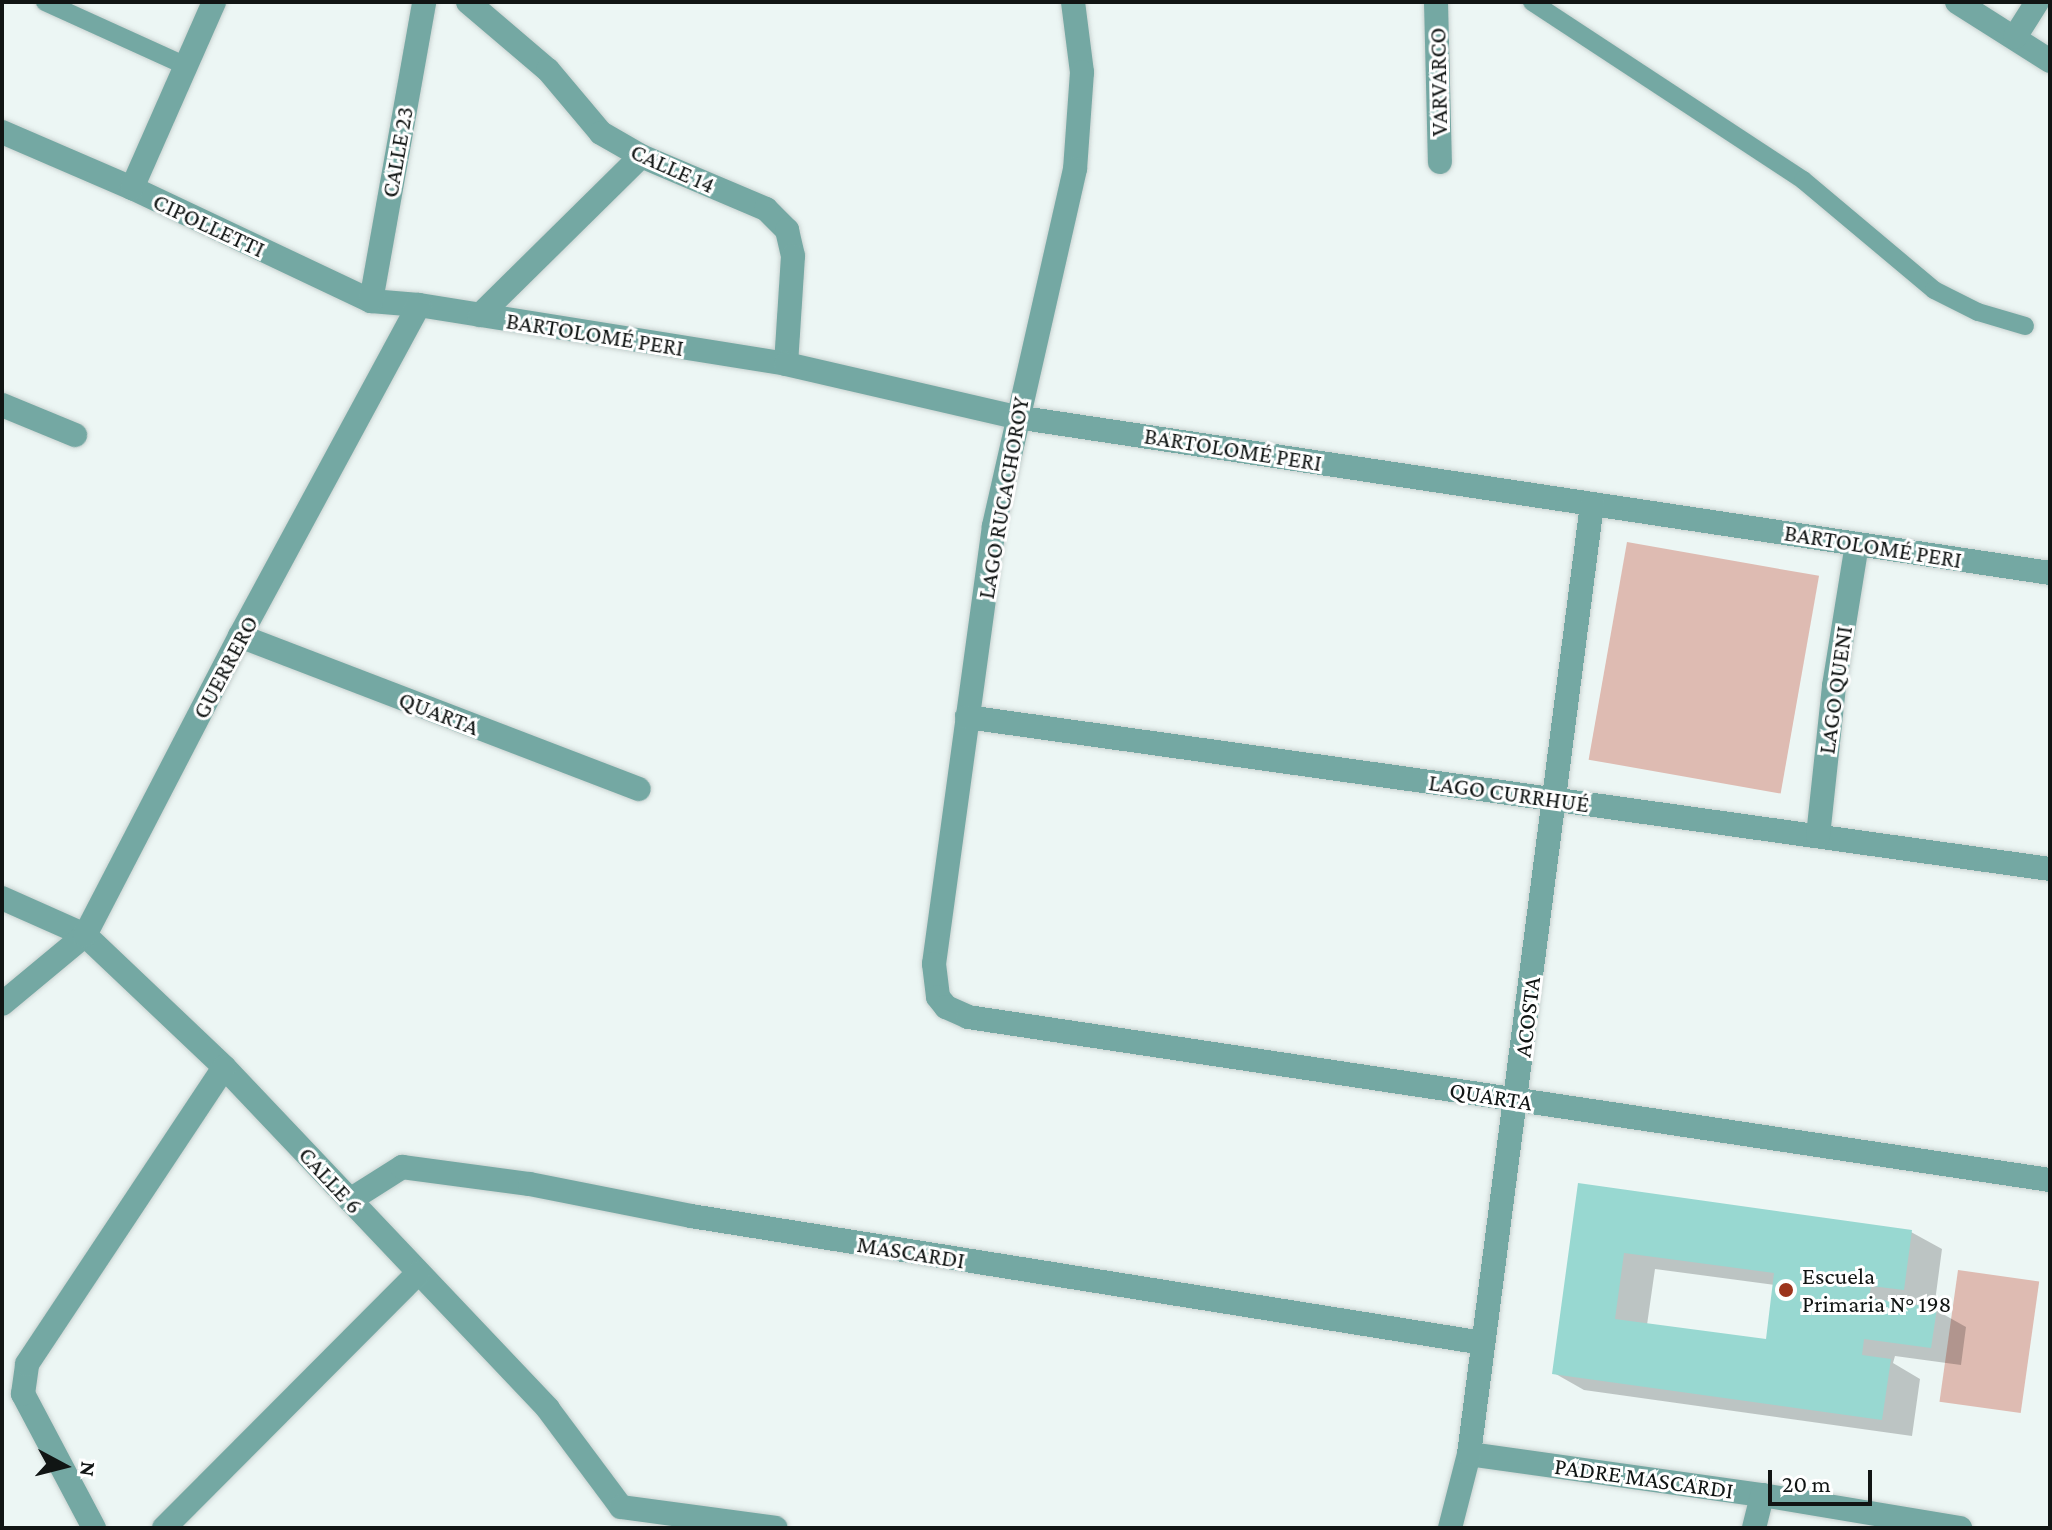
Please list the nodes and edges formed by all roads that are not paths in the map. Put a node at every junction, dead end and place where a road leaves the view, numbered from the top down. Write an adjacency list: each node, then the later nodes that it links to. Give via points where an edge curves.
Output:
1 (45, 2): 12 (lane)
2 (214, 2): 12 (street)
3 (424, 2): 17 (street, CALLE 23)
4 (468, 2): 14 (street, CALLE 14, via 548,70 601,133)
5 (1073, 2): 23 (street, LAGO RUCACHOROY, via 1082,72 1075,169)
6 (1436, 2): 15 (street, VARVARCO)
7 (1532, 2): 20 (lane, via 1803,180 1934,290 1978,312)
8 (1957, 2): 10 (street)
9 (2037, 2): 10 (street)
10 (2015, 37): 11 (street)
11 (2050, 61)
12 (186, 66): 16 (street)
13 (2, 132): 16 (street, CIPOLLETTI)
14 (641, 156): 19 (street); 21 (street, CALLE 14, via 766,209 787,230 793,256)
15 (1440, 162)
16 (132, 188): 17 (street, CIPOLLETTI)
17 (371, 301): 18 (street, CIPOLLETTI)
18 (419, 305): 19 (street, BARTOLOMÉ PERI); 28 (street, GUERRERO)
19 (480, 315): 21 (street, BARTOLOMÉ PERI)
20 (2025, 326)
21 (786, 364): 23 (street, BARTOLOMÉ PERI)
22 (2, 405): 24 (street)
23 (1016, 417): 25 (street, BARTOLOMÉ PERI); 29 (street, LAGO RUCACHOROY, via 994,526)
24 (75, 435)
25 (1592, 504): 26 (street, BARTOLOMÉ PERI); 31 (street, ACOSTA)
26 (1857, 544): 27 (street, BARTOLOMÉ PERI); 32 (street, LAGO QUENI)
27 (2050, 573)
28 (240, 636): 30 (street, QUARTA); 35 (street, GUERRERO)
29 (967, 717): 31 (street, LAGO CURRHUÉ); 36 (street, LAGO RUCACHOROY, via 934,964)
30 (639, 789)
31 (1553, 799): 32 (street, LAGO CURRHUÉ); 39 (street, ACOSTA)
32 (1818, 836): 33 (street, LAGO CURRHUÉ)
33 (2050, 869)
34 (2, 898): 35 (street, CALLE 6)
35 (85, 935): 37 (street, GUERRERO); 38 (street, CALLE 6)
36 (938, 997): 39 (street, QUARTA, via 968,1017)
37 (2, 1004)
38 (224, 1067): 41 (street, CALLE 6); 47 (street, via 27,1364 23,1394)
39 (1516, 1100): 40 (street, QUARTA); 43 (street, ACOSTA)
40 (2050, 1180)
41 (350, 1200): 42 (street, CALLE 6); 43 (street, MASCARDI, via 402,1167)
42 (418, 1273): 46 (street, CALLE 6, via 548,1409); 48 (street)
43 (1483, 1343): 44 (street, ACOSTA)
44 (1469, 1454): 45 (street, PADRE MASCARDI); 50 (street, ACOSTA)
45 (1762, 1495): 51 (street); 52 (street, PADRE MASCARDI)
46 (620, 1518): 49 (street)
47 (94, 1528)
48 (164, 1528)
49 (776, 1528)
50 (1450, 1528)
51 (1754, 1528)
52 (1960, 1528)

